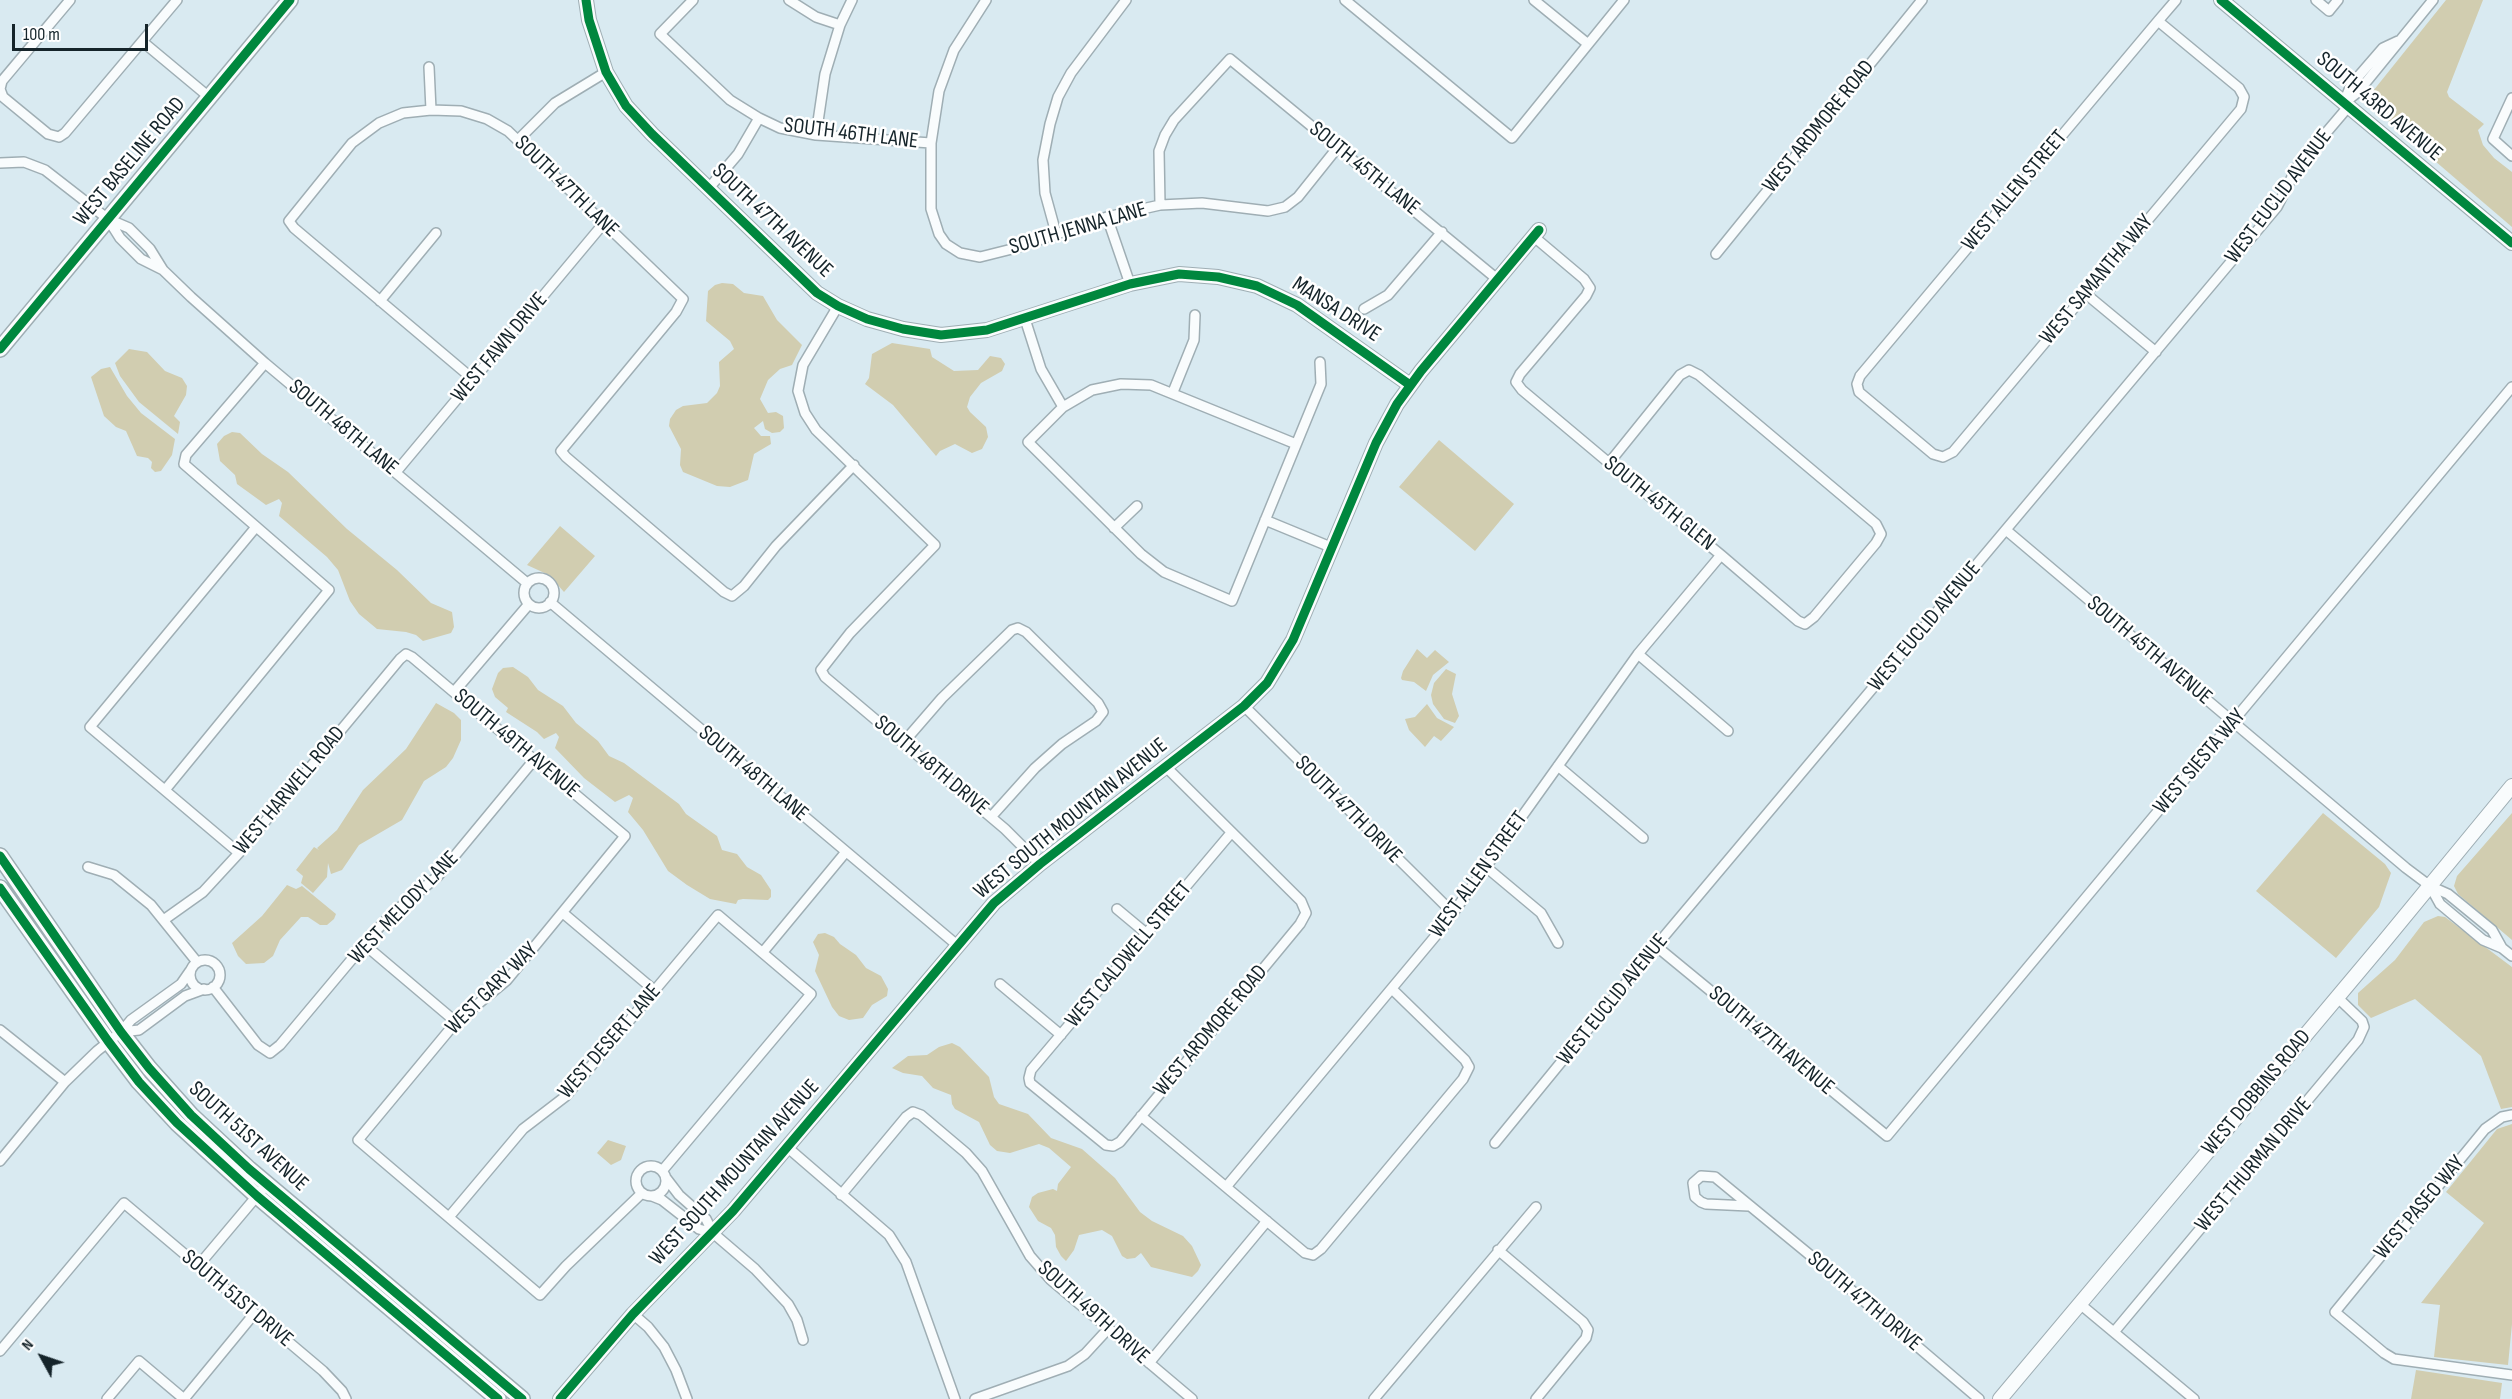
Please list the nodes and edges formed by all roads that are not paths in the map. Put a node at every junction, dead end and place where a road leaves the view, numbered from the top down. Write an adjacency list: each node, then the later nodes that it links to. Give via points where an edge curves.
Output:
1 (70, 0): 25 (street, via 2,81)
2 (177, 0): 21 (street)
3 (290, 0): 26 (main road, WEST BASELINE ROAD)
4 (586, 0): 24 (street, SOUTH 47TH AVENUE)
5 (693, 0): 30 (street, SOUTH 46TH LANE, via 660,34 730,100)
6 (789, 0): 20 (street, via 816,17)
7 (852, 0): 20 (street)
8 (986, 0): 33 (street, via 954,50 939,91)
9 (1126, 0): 44 (street, via 1071,73 1055,106 1043,160 1045,193)
10 (1346, 0): 22 (street, via 1512,138)
11 (1534, 0): 22 (street)
12 (1624, 0): 22 (street)
13 (1922, 0): 47 (street, WEST ARDMORE ROAD)
14 (2176, 0): 19 (street, WEST ALLEN STREET)
15 (2221, 0): 28 (street, SOUTH 43RD AVENUE)
16 (2316, 0): 17 (street, via 2329,11)
17 (2338, 0)
18 (2433, 0): 28 (street, WEST EUCLID AVENUE, via 2398,41 2383,48 2351,85)
19 (2158, 21): 51 (street, WEST SAMANTHA WAY, via 2240,88 2244,97 2241,109); 67 (street, WEST ALLEN STREET, via 1860,376 1859,392 1933,454)
20 (840, 25): 31 (street, via 825,74)
21 (143, 42): 25 (street, via 59,137 48,134 3,96); 26 (street)
22 (1588, 44)
23 (429, 67): 29 (street)
24 (606, 72): 32 (street, via 555,103); 37 (street, SOUTH 47TH AVENUE, via 627,106)
25 (0, 89)
26 (209, 98): 40 (main road, WEST BASELINE ROAD)
27 (2512, 98): 35 (street, via 2493,139)
28 (2346, 105): 46 (street, SOUTH 43RD AVENUE); 58 (street, WEST EUCLID AVENUE, via 2297,167 2277,207)
29 (431, 110): 32 (street, SOUTH 47TH LANE, via 461,111 487,119); 52 (street, SOUTH 47TH LANE, via 403,113 366,132 289,220)
30 (759, 118): 31 (street, SOUTH 46TH LANE, via 780,128); 37 (street, via 738,154)
31 (816, 135): 33 (street, SOUTH 46TH LANE)
32 (518, 140): 41 (street, SOUTH 47TH LANE)
33 (931, 143): 44 (street, SOUTH JENNA LANE, via 932,209 946,244 960,253 980,257)
34 (1338, 147): 38 (street, SOUTH JENNA LANE, via 1298,197 1285,207 1268,211 1202,203); 38 (street, SOUTH 45TH LANE, via 1230,59 1165,135 1159,152); 42 (street, SOUTH 45TH LANE)
35 (2512, 156)
36 (0, 163): 40 (street, via 24,162 45,170)
37 (709, 188): 53 (street, SOUTH 47TH AVENUE, via 817,293)
38 (1161, 205): 39 (street, SOUTH JENNA LANE)
39 (1107, 217): 44 (street, SOUTH JENNA LANE); 50 (street)
40 (108, 219): 48 (street, SOUTH 48TH LANE, via 141,259); 48 (street, SOUTH 48TH LANE, via 132,231); 57 (main road, WEST BASELINE ROAD)
41 (604, 223): 61 (street, WEST FAWN DRIVE); 69 (street, SOUTH 47TH LANE, via 683,298 676,312 561,451 566,457 732,596)
42 (1442, 232): 49 (street, SOUTH 45TH LANE); 54 (street, via 1388,295)
43 (436, 233): 52 (street)
44 (1056, 233)
45 (1536, 233): 49 (street, WEST SOUTH MOUNTAIN AVENUE); 68 (street, SOUTH 45TH GLEN, via 1590,288 1516,382)
46 (2512, 243)
47 (1716, 254)
48 (163, 270): 60 (street, SOUTH 48TH LANE)
49 (1497, 279): 62 (street, WEST SOUTH MOUNTAIN AVENUE)
50 (1130, 284): 56 (street, MANSA DRIVE); 62 (street, MANSA DRIVE, via 1179,274 1257,286 1313,315)
51 (2086, 294): 58 (street); 67 (street, WEST SAMANTHA WAY, via 1953,452)
52 (380, 301): 61 (street)
53 (838, 306): 56 (street, SOUTH 47TH AVENUE, via 867,319 941,335 987,330); 69 (street, via 803,365 798,391 816,430)
54 (1364, 309)
55 (1195, 315): 64 (street, via 1194,340)
56 (1025, 320): 65 (street, via 1041,369)
57 (0, 349)
58 (2156, 352): 75 (street, WEST EUCLID AVENUE)
59 (1320, 362): 66 (street, via 1320,384)
60 (265, 363): 70 (street, SOUTH 48TH LANE); 73 (street, via 184,461 186,467)
61 (474, 380): 70 (street, WEST FAWN DRIVE)
62 (1410, 385): 76 (street, WEST SOUTH MOUNTAIN AVENUE, via 1383,427)
63 (2512, 387): 85 (street, WEST SIESTA WAY)
64 (1173, 392): 65 (street, via 1151,385 1121,384 1092,390); 66 (street)
65 (1063, 407): 74 (street, via 1028,442)
66 (1296, 444): 72 (street)
67 (1942, 457)
68 (1609, 463): 77 (street, SOUTH 45TH GLEN); 77 (street, SOUTH 45TH GLEN, via 1680,375 1689,370 1876,524 1881,534 1805,624)
69 (854, 465): 87 (street, SOUTH 48TH DRIVE, via 935,545 850,633 821,670)
70 (396, 472): 78 (street, SOUTH 48TH LANE)
71 (1137, 506): 74 (street)
72 (1265, 520): 74 (street, via 1232,601 1164,572); 76 (street)
73 (256, 527): 92 (street, via 328,590); 92 (street, via 90,727)
74 (1114, 528)
75 (2006, 530): 85 (street, SOUTH 45TH AVENUE); 113 (street, WEST EUCLID AVENUE)
76 (1333, 548): 84 (street, WEST SOUTH MOUNTAIN AVENUE, via 1280,664)
77 (1721, 555): 82 (street, WEST ALLEN STREET)
78 (527, 583): 79 (street, SOUTH 48TH LANE, via 537,578 548,581 553,591); 80 (street, via 524,591)
79 (550, 602): 80 (street, via 538,607); 98 (street, SOUTH 48TH LANE)
80 (529, 604): 83 (street)
81 (406, 654): 83 (street, SOUTH 49TH AVENUE); 97 (street, WEST HARWELL ROAD)
82 (1638, 654): 86 (street); 89 (street, WEST ALLEN STREET)
83 (454, 692): 88 (street, SOUTH 49TH AVENUE)
84 (1244, 706): 90 (street, WEST SOUTH MOUNTAIN AVENUE); 107 (street, SOUTH 47TH DRIVE)
85 (2234, 722): 103 (street, SOUTH 45TH AVENUE); 131 (street, WEST SIESTA WAY)
86 (1728, 731)
87 (903, 743): 93 (street, SOUTH 48TH DRIVE); 93 (street, via 1012,630 1026,632 1102,711 1096,721 1035,768)
88 (534, 760): 95 (street, SOUTH 49TH AVENUE); 111 (street, WEST MELODY LANE, via 438,876 392,914)
89 (1558, 766): 96 (street); 102 (street, WEST ALLEN STREET)
90 (1166, 767): 94 (street); 100 (street, WEST SOUTH MOUNTAIN AVENUE)
91 (2512, 786): 103 (street, WEST DOBBINS ROAD)
92 (165, 790): 97 (street)
93 (991, 817): 100 (street, SOUTH 48TH DRIVE)
94 (1231, 833): 109 (street, WEST CALDWELL STREET); 129 (street, WEST ARDMORE ROAD, via 1301,901 1306,913)
95 (625, 836): 106 (street, WEST GARY WAY)
96 (1643, 838)
97 (239, 853): 108 (street, WEST HARWELL ROAD, via 203,892)
98 (845, 853): 112 (street, SOUTH 48TH LANE); 114 (street)
99 (0, 856): 125 (main road, SOUTH 51ST AVENUE)
100 (1040, 864): 112 (street, WEST SOUTH MOUNTAIN AVENUE, via 994,903)
101 (88, 867): 108 (street, via 114,875)
102 (1486, 867): 107 (street, WEST ALLEN STREET); 110 (street, via 1541,913)
103 (2430, 886): 115 (street, SOUTH 45TH AVENUE, via 2448,894 2492,930 2502,948); 122 (street, WEST DOBBINS ROAD)
104 (0, 888): 127 (main road, SOUTH 51ST AVENUE)
105 (1117, 909): 109 (street)
106 (563, 913): 121 (street); 123 (street, WEST GARY WAY, via 507,980)
107 (1453, 913): 120 (street, WEST ALLEN STREET)
108 (165, 919): 116 (street)
109 (1147, 934): 126 (street, WEST CALDWELL STREET)
110 (1558, 943)
111 (365, 945): 119 (street, WEST MELODY LANE, via 270,1053 258,1045); 123 (street)
112 (957, 945): 134 (street, WEST SOUTH MOUNTAIN AVENUE)
113 (1656, 945): 131 (street, SOUTH 47TH AVENUE); 132 (street, WEST EUCLID AVENUE)
114 (763, 952): 121 (street, WEST DESERT LANE, via 718,915); 136 (street, via 810,994)
115 (2512, 956)
116 (197, 962): 117 (street); 119 (street, via 208,960 217,967 219,977)
117 (190, 971): 119 (street, via 193,984); 125 (street, via 181,984 131,1020)
118 (1000, 984): 126 (street)
119 (208, 988): 125 (street, via 185,996 139,1030)
120 (1392, 989): 138 (street, WEST ALLEN STREET); 145 (street, via 1465,1060 1469,1067 1463,1079 1313,1255 1305,1253)
121 (654, 990): 144 (street, WEST DESERT LANE, via 566,1096 523,1129)
122 (2337, 997): 149 (street, WEST DOBBINS ROAD); 153 (street, WEST THURMAN DRIVE, via 2362,1022 2364,1027 2358,1040)
123 (456, 1022): 144 (street, WEST GARY WAY, via 358,1140)
124 (0, 1030): 128 (street)
125 (121, 1032): 127 (street); 137 (main road, SOUTH 51ST AVENUE, via 191,1115)
126 (1061, 1035): 133 (street, WEST CALDWELL STREET, via 1031,1070 1030,1083 1106,1145)
127 (108, 1041): 128 (street); 141 (main road, SOUTH 51ST AVENUE, via 177,1123)
128 (65, 1082): 135 (street)
129 (1141, 1116): 133 (street, WEST ARDMORE ROAD); 138 (street)
130 (2512, 1116): 157 (street, WEST PASEO WAY, via 2502,1117 2486,1130 2335,1312 2394,1359)
131 (1887, 1136)
132 (1495, 1143)
133 (1113, 1146)
134 (787, 1147): 140 (street); 146 (street, WEST SOUTH MOUNTAIN AVENUE)
135 (0, 1161)
136 (664, 1174): 139 (street, via 664,1189 658,1194); 139 (street, via 650,1167 639,1173 637,1185); 146 (street)
137 (267, 1184): 141 (street); 162 (main road, SOUTH 51ST AVENUE)
138 (1226, 1187): 145 (street)
139 (646, 1194): 144 (street, via 566,1266 540,1295); 146 (street, via 662,1200 699,1229)
140 (841, 1194): 152 (street, SOUTH 49TH DRIVE, via 906,1117 913,1112 921,1115 973,1161 1035,1263); 165 (street, via 889,1235 906,1262)
141 (257, 1196): 148 (street); 161 (main road, SOUTH 51ST AVENUE)
142 (1749, 1206): 142 (street, SOUTH 47TH DRIVE, via 1715,1177 1701,1176 1693,1182 1695,1197 1706,1204); 170 (street, SOUTH 47TH DRIVE)
143 (1536, 1207): 147 (street)
144 (449, 1217)
145 (1268, 1221): 156 (street)
146 (713, 1233): 151 (street, WEST SOUTH MOUNTAIN AVENUE); 154 (street, via 788,1304)
147 (1498, 1250): 168 (street); 169 (street, via 1588,1330 1586,1338)
148 (198, 1266): 150 (street, SOUTH 51ST DRIVE); 155 (street, SOUTH 51ST DRIVE, via 124,1203)
149 (2080, 1304): 153 (street); 171 (street, WEST DOBBINS ROAD)
150 (254, 1314): 159 (street); 160 (street, SOUTH 51ST DRIVE, via 331,1379)
151 (633, 1314): 163 (street, WEST SOUTH MOUNTAIN AVENUE); 164 (street, via 664,1347)
152 (1108, 1329): 156 (street, SOUTH 49TH DRIVE); 166 (street, via 1068,1366)
153 (2114, 1332): 172 (street)
154 (803, 1340)
155 (0, 1351)
156 (1149, 1363): 167 (street, SOUTH 49TH DRIVE)
157 (2512, 1375)
158 (107, 1399): 159 (street, via 139,1361)
159 (184, 1399)
160 (346, 1399)
161 (498, 1399)
162 (522, 1399)
163 (560, 1399)
164 (687, 1399)
165 (955, 1399)
166 (975, 1399)
167 (1192, 1399)
168 (1374, 1399)
169 (1536, 1399)
170 (1978, 1399)
171 (2000, 1399)
172 (2194, 1399)

